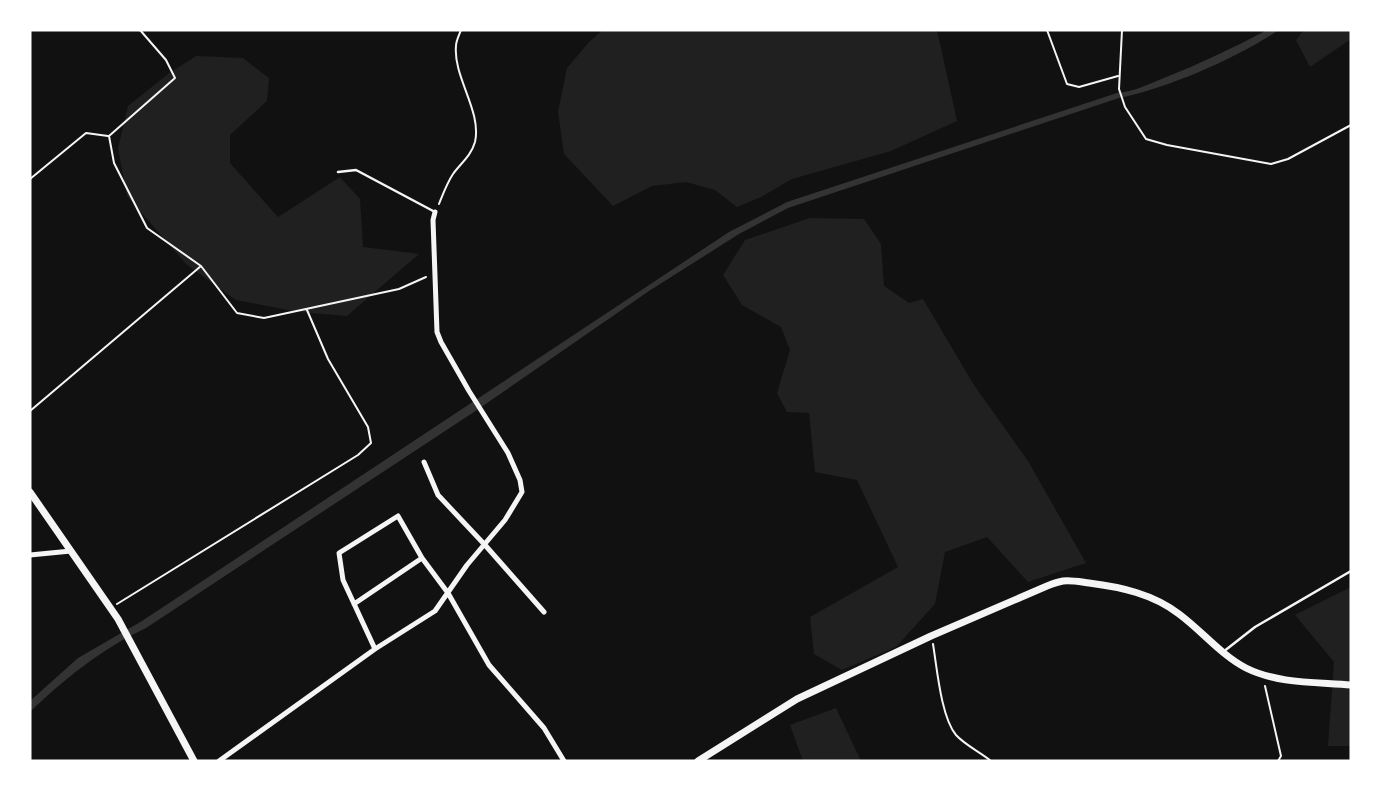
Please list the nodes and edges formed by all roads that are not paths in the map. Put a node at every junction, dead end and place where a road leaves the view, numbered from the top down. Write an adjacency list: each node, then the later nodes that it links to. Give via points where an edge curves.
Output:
1 (338, 172): 2 (lane, via 356,170)
2 (435, 212): 5 (street, via 434,274 441,342 508,453 522,492)
3 (424, 462): 5 (street, via 438,495)
4 (30, 492): 6 (street)
5 (485, 545): 10 (street); 12 (street)
6 (71, 551): 7 (street); 16 (street, via 118,619)
7 (30, 555)
8 (422, 558): 10 (street); 11 (street); 11 (street, via 398,516 339,553 343,580)
9 (1351, 571): 14 (lane, via 1255,627)
10 (447, 593): 13 (street, via 435,611); 18 (street, via 489,665 544,729)
11 (354, 604): 13 (street)
12 (544, 612)
13 (375, 649): 17 (street)
14 (1223, 652): 15 (street, via 1262,675); 19 (street, via 1181,615 1147,595 1064,581 797,699)
15 (1351, 685)
16 (194, 761)
17 (219, 761)
18 (564, 761)
19 (698, 761)

